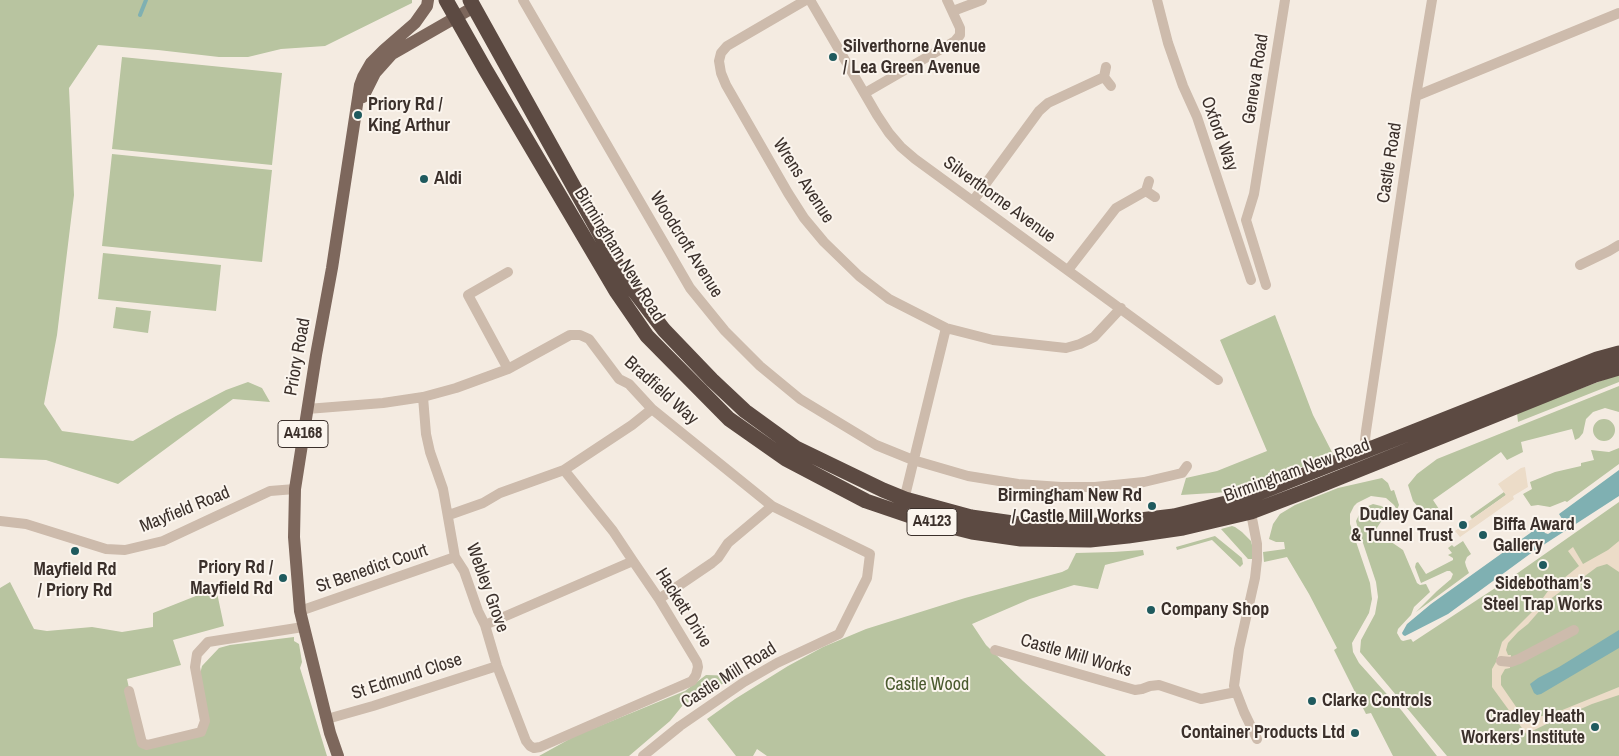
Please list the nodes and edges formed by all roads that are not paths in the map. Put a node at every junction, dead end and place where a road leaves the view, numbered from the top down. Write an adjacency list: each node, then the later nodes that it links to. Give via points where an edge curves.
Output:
1 (428, 0): 18 (main road, Priory Road / A4168, via 415,23 367,70 360,85)
2 (446, 0): 14 (highway, Birmingham New Road / A4123)
3 (523, 0): 37 (street, Woodcroft Avenue, via 690,288 724,331 800,399 876,445)
4 (806, 0): 28 (street, Wrens Avenue, via 727,46 721,52 721,72 788,193 824,242 889,299)
5 (810, 0): 16 (street, Silverthorne Avenue)
6 (947, 0): 12 (street)
7 (982, 0): 12 (street)
8 (1157, 0): 25 (street, Oxford Way, via 1168,44 1197,117)
9 (1285, 0): 26 (street, Geneva Road, via 1254,194 1246,220)
10 (1432, 0): 17 (street, Castle Road)
11 (472, 3): 14 (main road, Priory Road / A4168); 41 (highway, Birmingham New Road / A4123, via 625,278 664,330 745,411 796,448 883,490)
12 (953, 10): 16 (street, via 960,28 960,35 955,41)
13 (1619, 12): 17 (street)
14 (456, 17): 18 (main road, Priory Road / A4168, via 392,54 375,73); 41 (highway, Birmingham New Road / A4123, via 616,291 647,336 729,419 781,456 866,501)
15 (1111, 86): 20 (street, via 1105,72 1048,103)
16 (865, 92): 20 (street, Silverthorne Avenue, via 877,115 901,147)
17 (1416, 96): 36 (street, Castle Road, via 1366,431 1365,440)
18 (356, 110): 34 (main road, Priory Road / A4168)
19 (1150, 190): 23 (street, via 1116,208)
20 (973, 201): 23 (street, Silverthorne Avenue)
21 (1619, 245): 22 (street)
22 (1580, 265)
23 (1068, 270): 27 (street, Silverthorne Avenue)
24 (508, 272): 31 (street, via 468,295)
25 (1251, 280)
26 (1266, 286)
27 (1120, 308): 28 (street, Wrens Avenue, via 1094,337 1066,348 993,340); 32 (street, Silverthorne Avenue)
28 (946, 328): 37 (street)
29 (1619, 353): 36 (highway, Birmingham New Road / A4123)
30 (1619, 368): 42 (highway, Birmingham New Road / A4123, via 1595,374 1306,491)
31 (508, 369): 33 (street, Bradfield Way); 35 (street, Bradfield Way, via 570,335 580,335 588,339 619,379 629,384)
32 (1218, 380)
33 (424, 397): 34 (street, Bradfield Way); 44 (street, Webley Grove, via 426,434)
34 (307, 408): 40 (main road, Priory Road / A4168)
35 (652, 409): 39 (street); 43 (street, Bradfield Way)
36 (1370, 450): 42 (highway, Birmingham New Road / A4123)
37 (913, 460): 38 (street, Woodcroft Avenue, via 968,476 1061,487 1144,482 1182,473); 41 (street)
38 (1187, 466)
39 (564, 470): 44 (street); 47 (street, Hackett Drive)
40 (295, 489): 45 (street, Mayfield Road, via 270,491 163,541 125,550 106,549 26,524); 49 (main road, Priory Road / A4168, via 294,536)
41 (902, 505): 42 (highway, Birmingham New Road / A4123, via 1027,525 1072,528)
42 (1249, 505): 58 (street, via 1257,560 1236,669)
43 (772, 506): 48 (street, via 728,543 712,563); 53 (street, Bradfield Way, via 870,554 867,578)
44 (448, 515): 46 (street, Webley Grove)
45 (0, 522)
46 (455, 557): 49 (street, St Benedict Court); 50 (street, Webley Grove, via 464,571)
47 (633, 560): 48 (street, Hackett Drive); 50 (street)
48 (660, 599): 61 (street, Hackett Drive, via 698,662 692,681)
49 (300, 611): 51 (main road, Priory Road / A4168)
50 (485, 625): 56 (street, Webley Grove)
51 (303, 627): 57 (street, via 208,642 198,654 195,667 205,721 201,732 147,745 142,743); 59 (main road, Priory Road / A4168)
52 (1574, 630): 55 (street, via 1519,659)
53 (839, 634): 63 (street, Castle Mill Road, via 744,682)
54 (995, 650): 58 (street, Castle Mill Works, via 1135,690 1159,685 1202,699)
55 (1501, 661)
56 (497, 666): 59 (street, St Edmund Close); 61 (street, Webley Grove, via 526,741)
57 (130, 691)
58 (1236, 692): 60 (street)
59 (327, 719): 62 (main road, Priory Road / A4168)
60 (1257, 739)
61 (536, 750)
62 (338, 756)
63 (643, 756)

